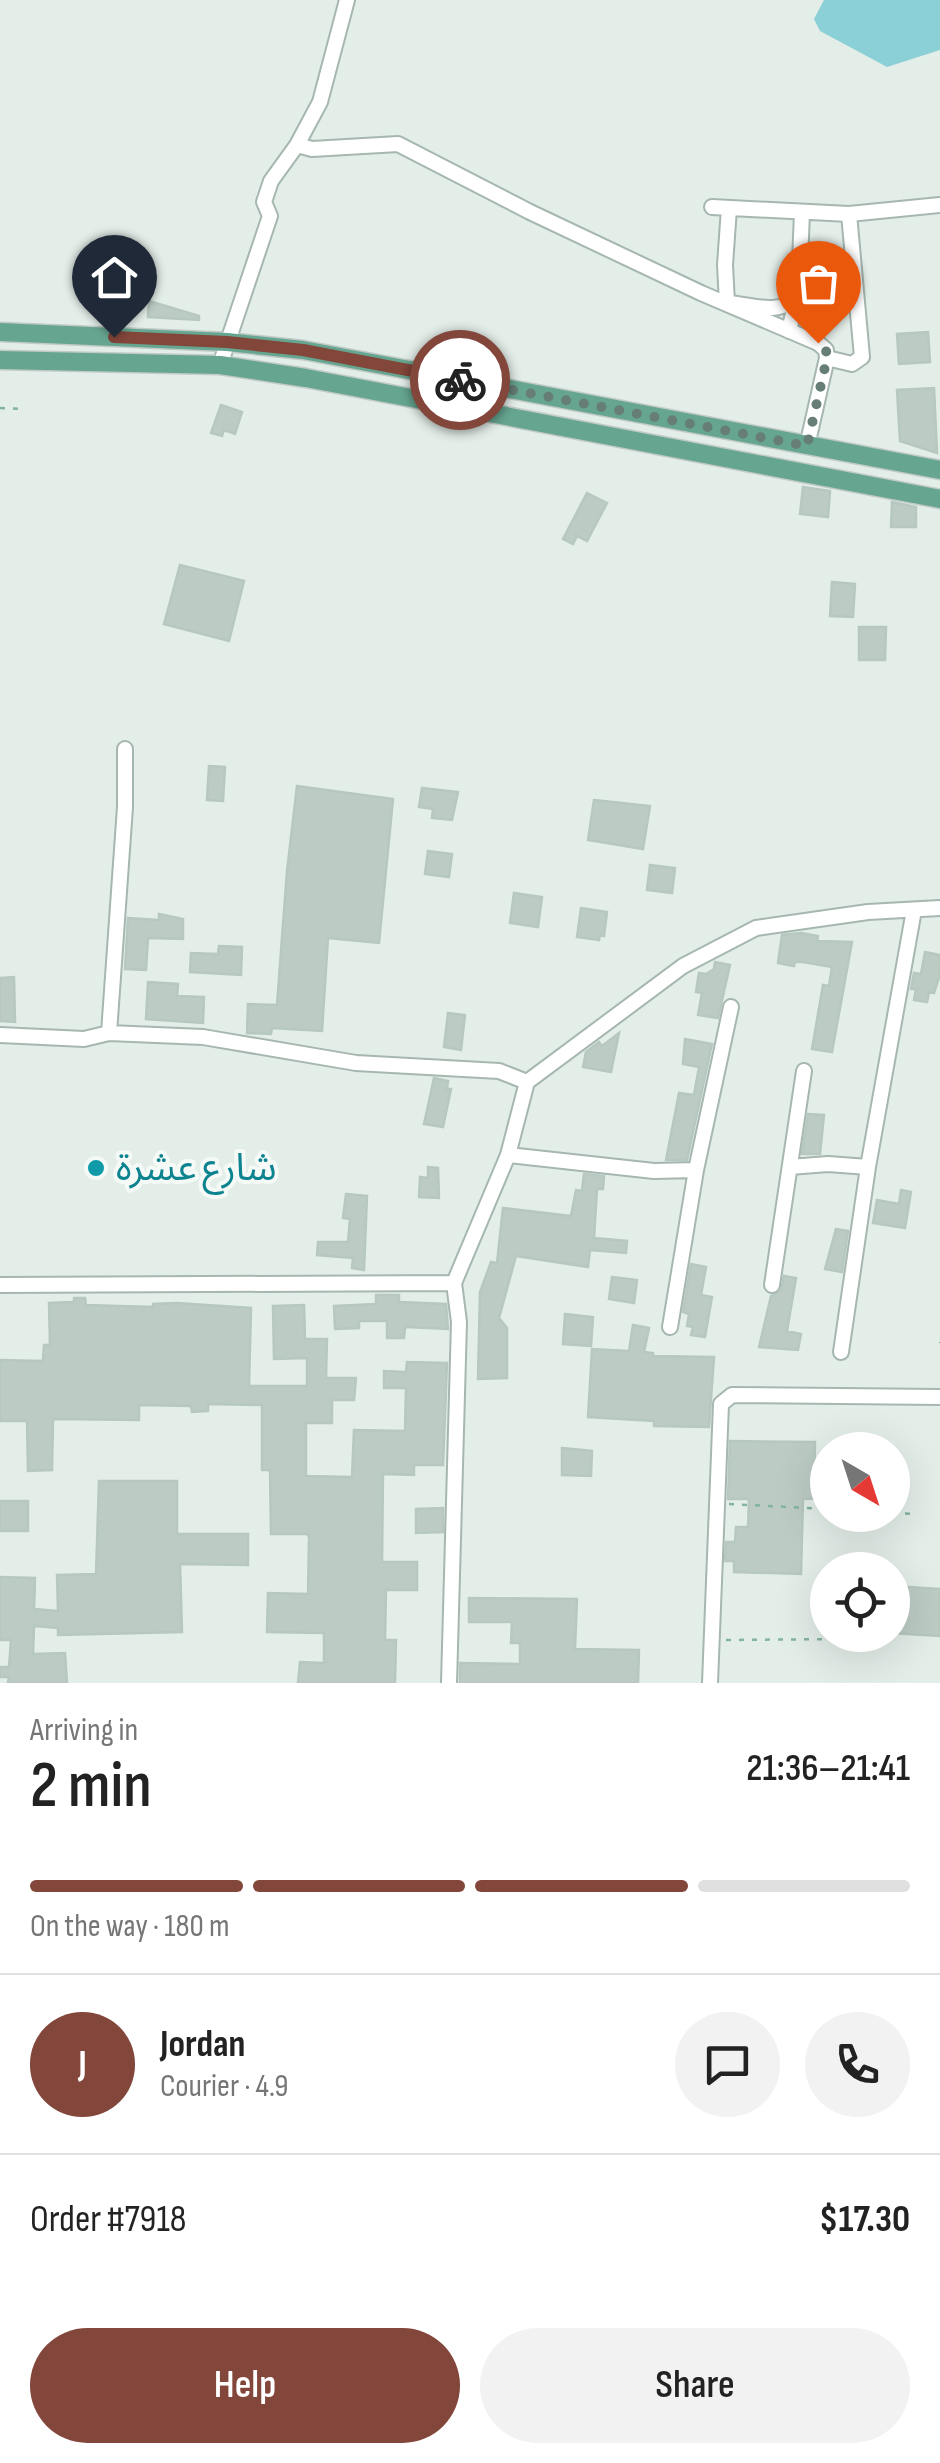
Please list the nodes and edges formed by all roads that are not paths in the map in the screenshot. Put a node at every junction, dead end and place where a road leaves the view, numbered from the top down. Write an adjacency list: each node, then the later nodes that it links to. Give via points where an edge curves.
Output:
1 (347, 0): 2 (street, via 320,102)
2 (298, 146): 9 (street, via 398,144); 12 (street, via 270,181 264,202 270,216)
3 (940, 205): 7 (street)
4 (712, 208): 5 (street)
5 (729, 208): 6 (street); 9 (street)
6 (802, 212): 7 (street); 8 (street)
7 (849, 214): 13 (street, via 862,357 852,364)
8 (796, 299): 9 (street, via 772,310); 10 (street)
9 (727, 303): 10 (street)
10 (789, 331): 13 (street, via 824,347)
11 (0, 332): 12 (main road)
12 (227, 342): 15 (street); 16 (main road, via 303,350)
13 (827, 358): 16 (street)
14 (0, 360): 15 (main road)
15 (220, 365): 18 (main road)
16 (807, 446): 17 (main road)
17 (940, 470)
18 (940, 499)
19 (124, 749): 23 (street)
20 (940, 908): 21 (street)
21 (914, 910): 26 (street, via 756,928 683,966); 28 (street)
22 (732, 1007): 30 (street)
23 (109, 1033): 24 (street, via 84,1039); 26 (street, via 202,1038 356,1063 498,1071)
24 (0, 1035)
25 (804, 1071): 29 (street)
26 (527, 1082): 27 (street)
27 (508, 1155): 30 (street); 31 (street)
28 (868, 1166): 29 (street); 35 (street)
29 (790, 1167): 32 (street)
30 (696, 1170): 34 (street)
31 (454, 1283): 33 (street); 37 (street, via 459,1322)
32 (772, 1285)
33 (0, 1286)
34 (670, 1327)
35 (840, 1352)
36 (940, 1398): 38 (street, via 732,1395 722,1404)
37 (449, 1683)
38 (710, 1683)

